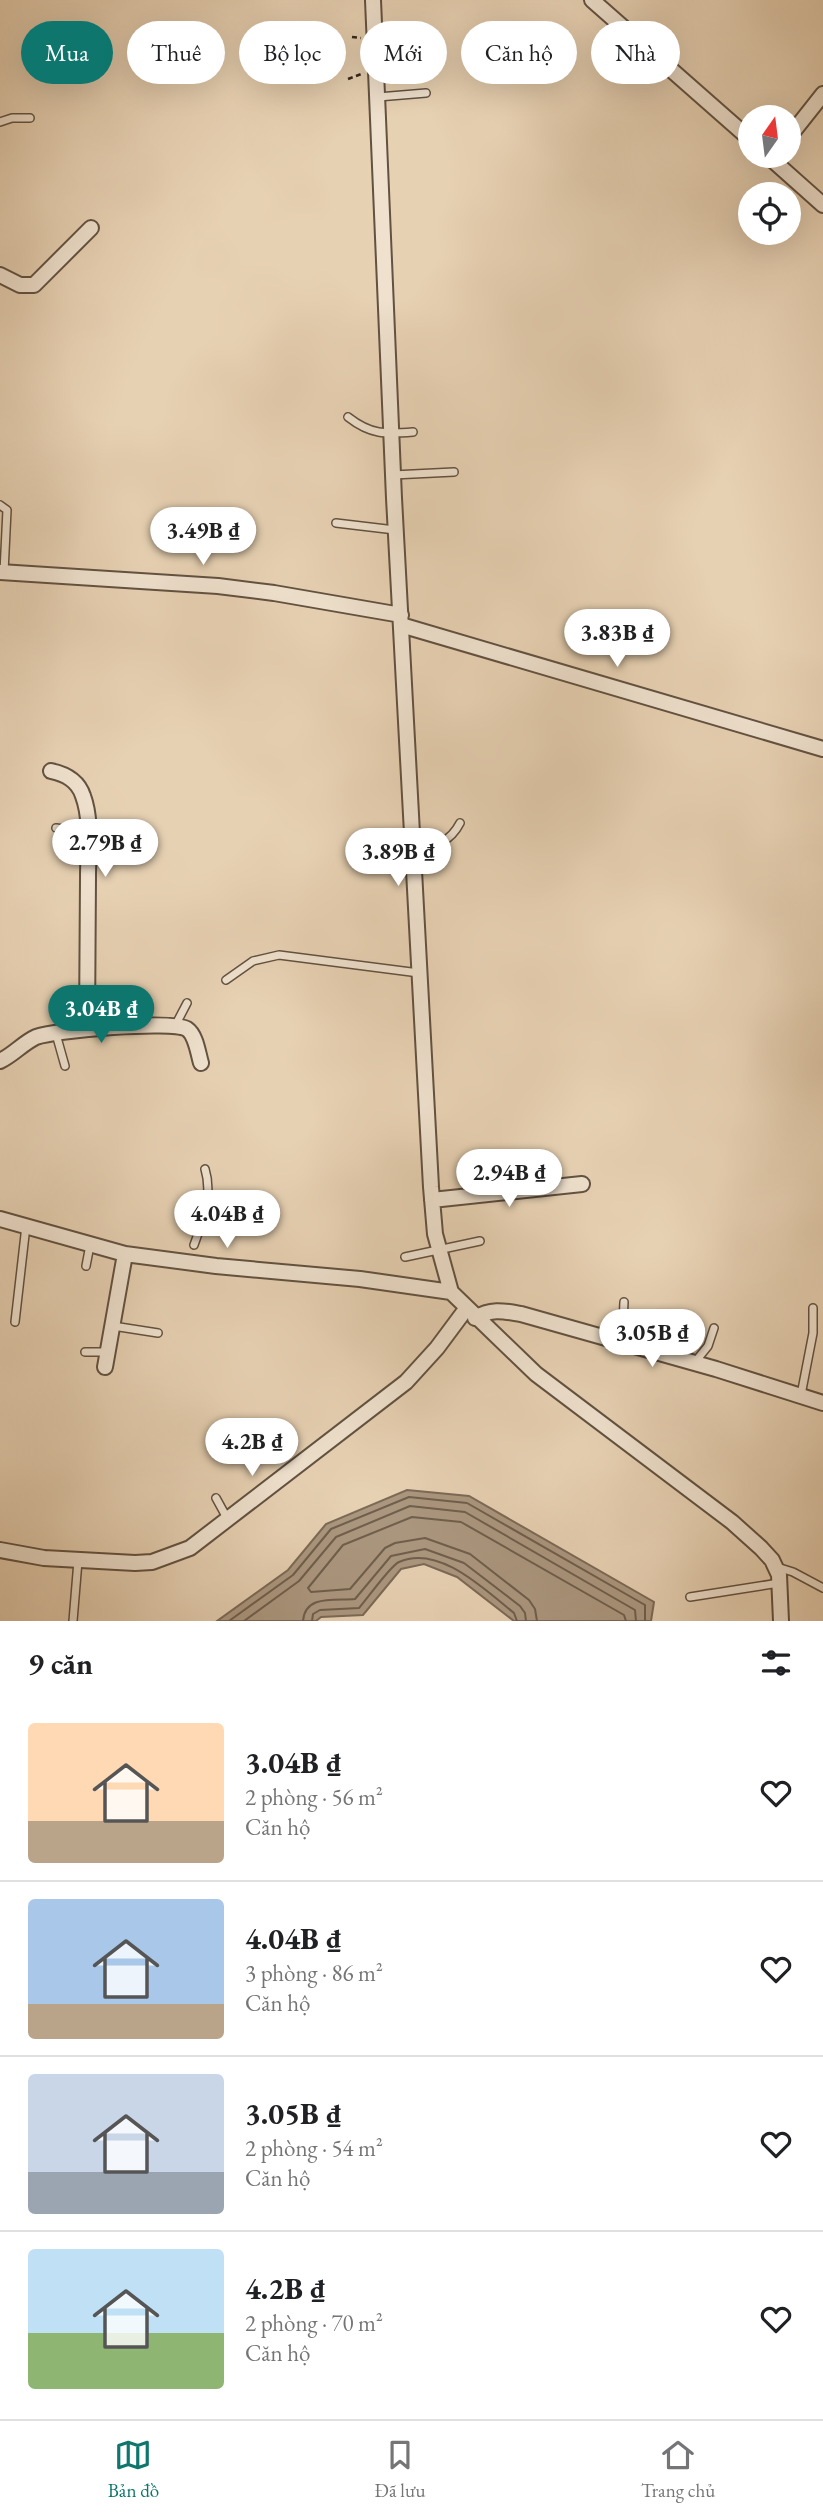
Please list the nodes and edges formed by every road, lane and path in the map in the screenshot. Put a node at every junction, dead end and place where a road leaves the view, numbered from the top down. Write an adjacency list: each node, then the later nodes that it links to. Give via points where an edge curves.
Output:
1 (373, 0): 5 (street)
2 (592, 0): 9 (street)
3 (426, 93): 5 (lane)
4 (823, 94): 7 (street)
5 (377, 97): 16 (street)
6 (30, 118): 8 (lane)
7 (802, 120)
8 (0, 122)
9 (738, 129)
10 (783, 168): 11 (street)
11 (823, 205)
12 (91, 229): 13 (street, via 34,285 20,285)
13 (0, 275)
14 (348, 417): 16 (lane, via 368,430)
15 (413, 432): 16 (lane)
16 (391, 434): 18 (street)
17 (454, 472): 18 (lane)
18 (393, 475): 21 (street)
19 (0, 505): 22 (lane, via 7,510)
20 (336, 523): 21 (lane)
21 (396, 530): 23 (street)
22 (2, 573): 23 (street, via 218,586)
23 (401, 620): 24 (street); 29 (street)
24 (823, 749)
25 (51, 771): 28 (street, via 65,774 79,787)
26 (460, 823): 29 (lane, via 449,839)
27 (56, 828): 28 (lane)
28 (88, 832): 34 (street)
29 (413, 852): 30 (street)
30 (420, 973): 31 (lane, via 279,956 253,961); 43 (street)
31 (226, 980)
32 (187, 1003): 33 (lane)
33 (175, 1027): 34 (street); 37 (street, via 192,1035)
34 (87, 1028): 35 (street)
35 (55, 1033): 36 (street, via 29,1041); 38 (lane)
36 (0, 1061)
37 (201, 1063)
38 (65, 1066)
39 (480, 1161): 42 (lane, via 486,1177)
40 (205, 1169): 48 (lane, via 207,1200)
41 (582, 1184): 42 (street)
42 (483, 1194): 43 (street)
43 (432, 1200): 49 (street)
44 (0, 1219): 45 (street)
45 (26, 1225): 47 (street); 57 (lane)
46 (480, 1241): 49 (lane)
47 (90, 1245): 50 (street); 52 (lane)
48 (194, 1245)
49 (439, 1251): 51 (lane); 53 (street)
50 (125, 1254): 53 (street); 58 (street)
51 (405, 1256)
52 (86, 1266)
53 (451, 1292): 56 (street)
54 (624, 1302): 61 (lane)
55 (813, 1308): 65 (lane)
56 (471, 1313): 61 (street, via 505,1311); 68 (street, via 406,1382); 71 (street, via 536,1374 732,1522)
57 (15, 1322)
58 (113, 1326): 60 (lane); 63 (street)
59 (714, 1328): 64 (lane, via 708,1346)
60 (158, 1333)
61 (622, 1342): 64 (street)
62 (85, 1352): 63 (lane)
63 (107, 1359)
64 (694, 1363): 65 (street)
65 (801, 1395): 66 (street)
66 (823, 1403)
67 (216, 1498): 68 (lane)
68 (228, 1518): 70 (street, via 190,1548 166,1558 135,1563)
69 (0, 1550): 70 (street)
70 (78, 1561): 75 (lane)
71 (777, 1567): 72 (street); 73 (lane)
72 (780, 1583): 74 (lane); 76 (street)
73 (823, 1588)
74 (690, 1597)
75 (73, 1621)
76 (781, 1621)

